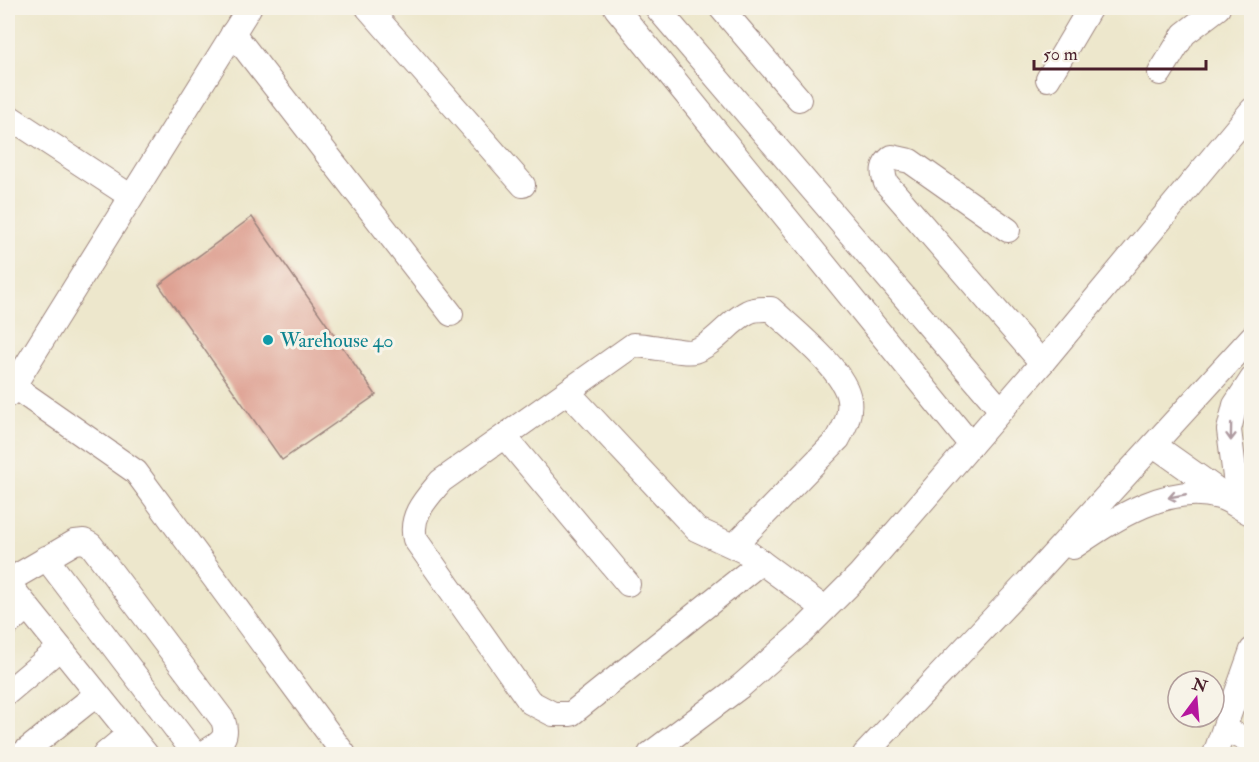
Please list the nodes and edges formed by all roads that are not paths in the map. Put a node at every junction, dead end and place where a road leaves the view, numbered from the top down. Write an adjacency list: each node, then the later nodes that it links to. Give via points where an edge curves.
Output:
1 (249, 8): 8 (street)
2 (368, 8): 14 (street)
3 (616, 8): 25 (street)
4 (657, 8): 23 (street)
5 (721, 8): 11 (street)
6 (1090, 8): 10 (street)
7 (1218, 8): 9 (street, via 1184,34)
8 (233, 33): 15 (street); 17 (street)
9 (1160, 73)
10 (1048, 79)
11 (799, 99)
12 (1251, 110): 19 (street)
13 (8, 116): 15 (street)
14 (523, 185)
15 (130, 196): 21 (street)
16 (1008, 230): 19 (street, via 910,161 892,157 885,163 886,183)
17 (452, 314)
18 (1251, 337): 26 (street)
19 (1042, 363): 23 (street)
20 (1251, 379): 27 (street, one-way to 27, via 1235,405 1229,430 1235,477)
21 (10, 391): 49 (street, via 136,472)
22 (568, 393): 24 (street); 28 (street, via 696,529); 28 (street, via 633,345 693,352 748,312 771,309 836,370 849,398 848,419 838,439)
23 (1001, 410): 25 (street)
24 (505, 437): 30 (street, via 441,481 422,504 412,527 415,538 530,702 553,714 571,714); 33 (street)
25 (971, 445): 35 (street)
26 (1154, 445): 27 (street); 31 (street)
27 (1251, 513): 31 (street, one-way to 31, via 1219,497 1199,494 1163,499 1123,514)
28 (734, 546): 30 (street)
29 (46, 558): 32 (street); 47 (street); 48 (street, via 75,542 91,545 223,720 224,738)
30 (761, 562): 35 (street)
31 (1039, 570): 51 (street)
32 (8, 582): 34 (street)
33 (628, 584)
34 (27, 607): 36 (street); 37 (street)
35 (825, 609): 50 (street, via 741,686)
36 (8, 624)
37 (60, 648): 39 (street); 40 (street)
38 (1251, 650): 41 (street)
39 (8, 692)
40 (97, 694): 42 (street); 44 (street)
41 (1224, 730): 43 (street); 52 (street)
42 (129, 734): 45 (street); 46 (street)
43 (1251, 741)
44 (22, 754)
45 (105, 754)
46 (146, 754)
47 (195, 754)
48 (202, 754)
49 (344, 754)
50 (650, 754)
51 (865, 754)
52 (1215, 754)

